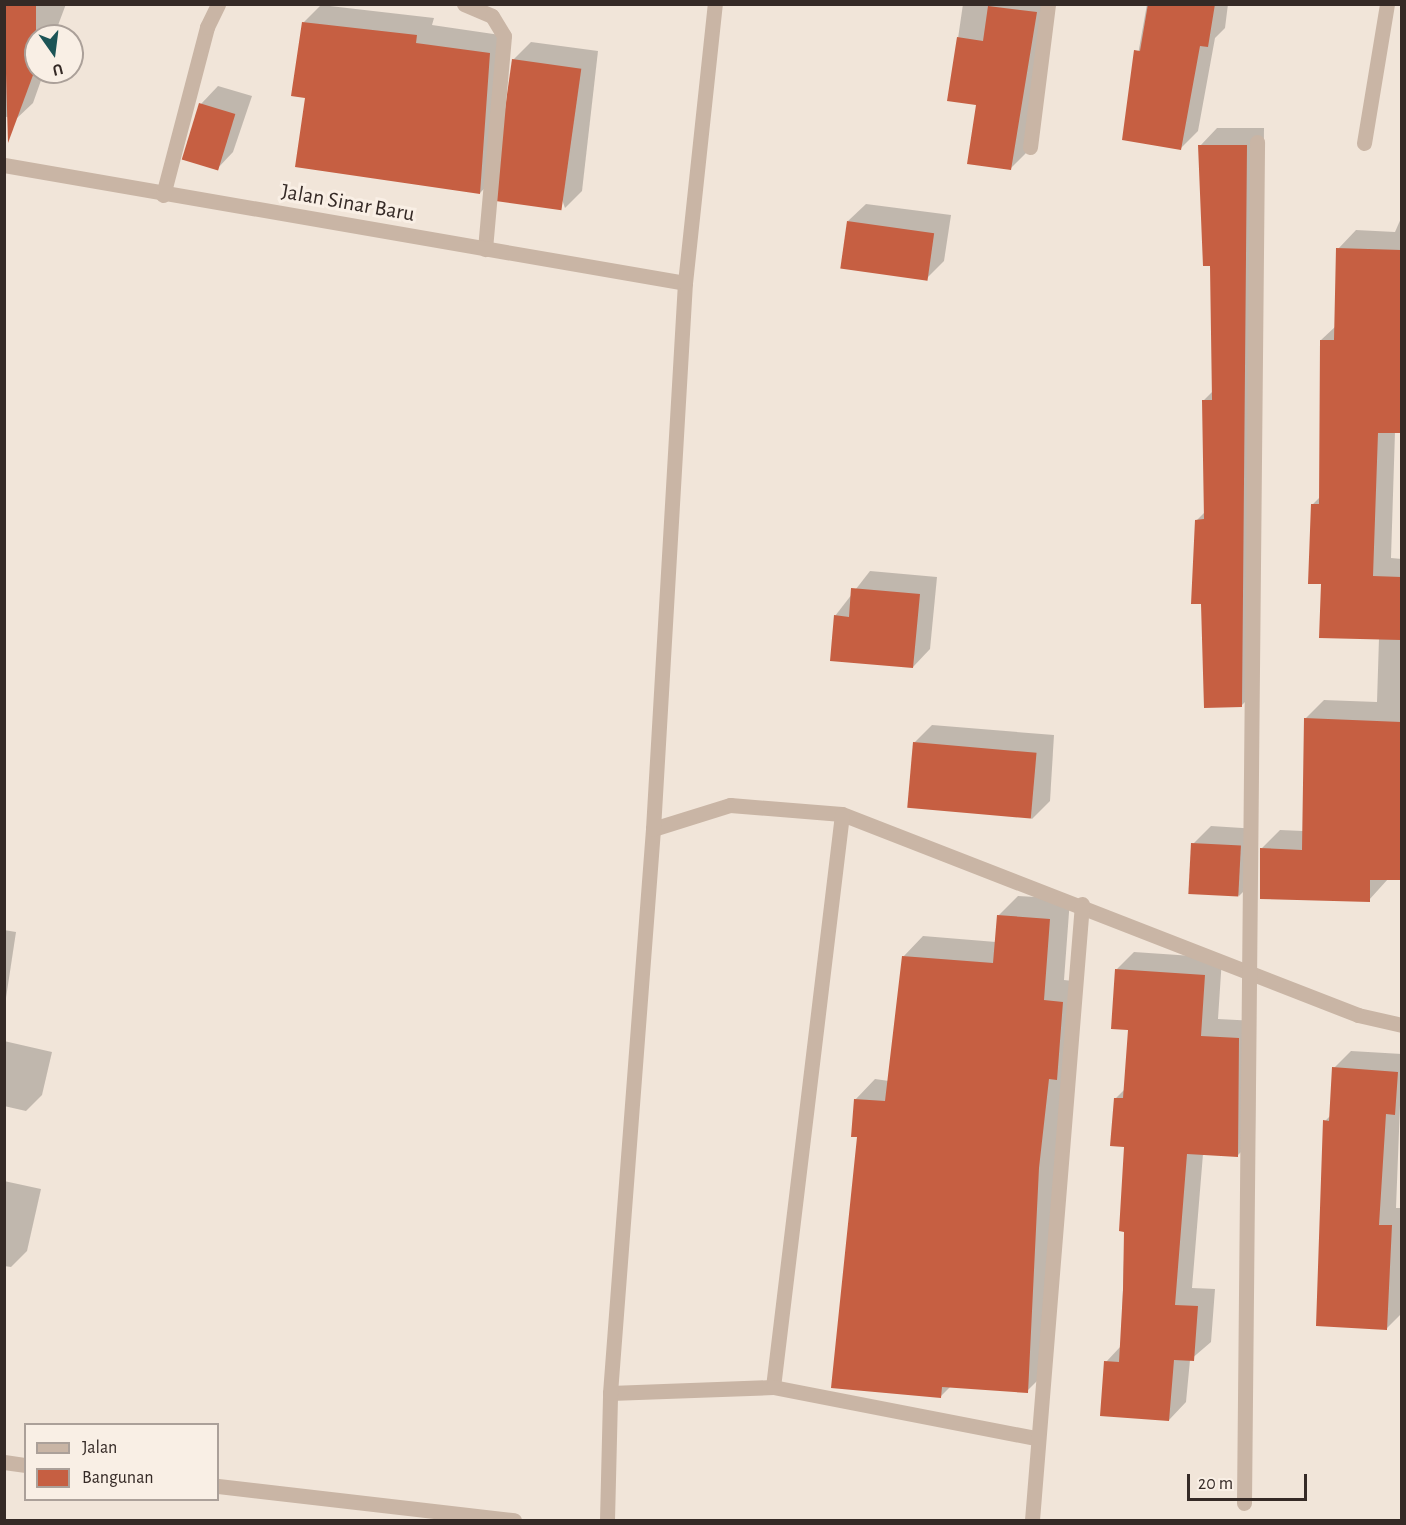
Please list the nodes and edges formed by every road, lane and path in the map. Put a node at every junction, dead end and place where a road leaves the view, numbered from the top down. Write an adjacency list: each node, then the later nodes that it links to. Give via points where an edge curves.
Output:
1 (218, 4): 10 (street, via 207,27)
2 (464, 4): 11 (street, via 492,16 504,36)
3 (715, 4): 12 (street)
4 (1048, 4): 8 (street)
5 (1387, 4): 7 (street)
6 (1257, 142): 16 (street)
7 (1364, 143)
8 (1030, 147)
9 (4, 165): 10 (street, Jalan Sinar Baru)
10 (163, 195): 11 (street, Jalan Sinar Baru)
11 (485, 249): 12 (street, Jalan Sinar Baru)
12 (685, 283): 14 (street)
13 (842, 814): 14 (street, via 730,805); 15 (street); 18 (street)
14 (653, 829): 19 (street)
15 (1082, 904): 16 (street); 20 (street)
16 (1250, 974): 17 (street, via 1358,1015); 24 (street)
17 (1401, 1025)
18 (773, 1387): 19 (street); 20 (street)
19 (610, 1393): 26 (street)
20 (1036, 1438): 27 (street)
21 (4, 1462): 22 (street)
22 (24, 1464)
23 (219, 1486): 25 (street)
24 (1244, 1503)
25 (514, 1521)
26 (607, 1521)
27 (1032, 1521)

